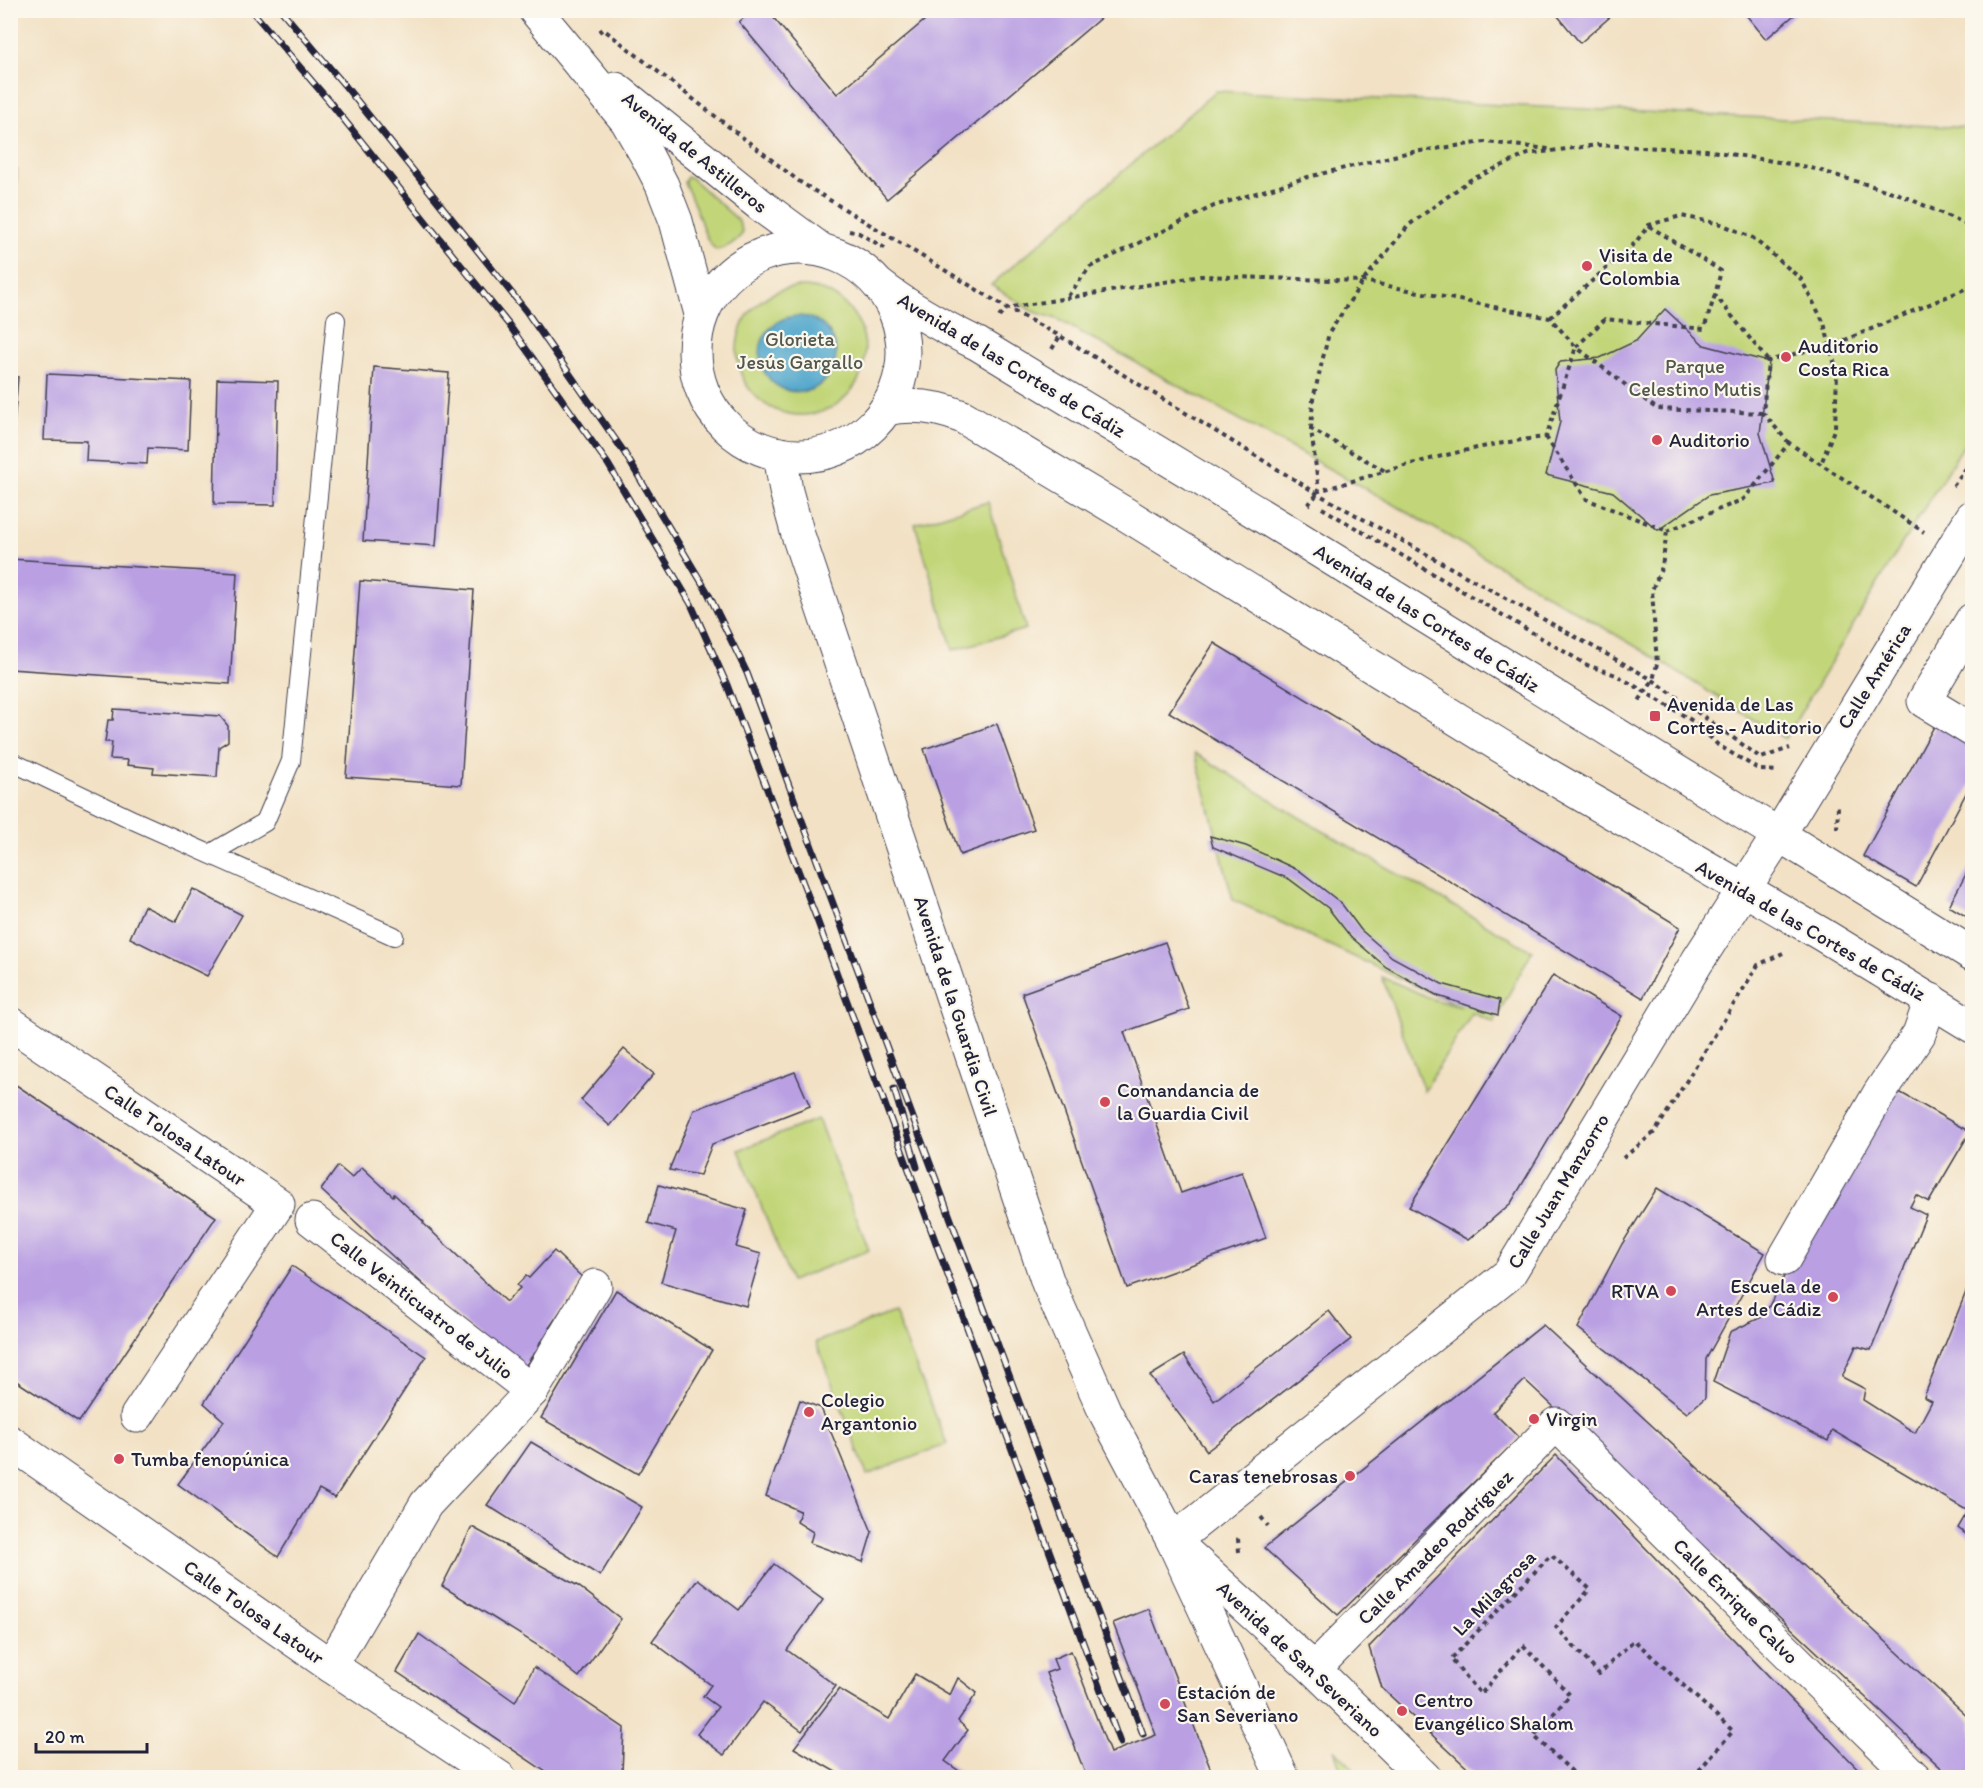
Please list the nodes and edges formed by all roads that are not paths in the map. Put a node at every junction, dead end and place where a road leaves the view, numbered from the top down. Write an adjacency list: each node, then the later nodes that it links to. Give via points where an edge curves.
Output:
1 (535, 10): 2 (main road, Avenida de Astilleros)
2 (582, 44): 3 (main road, Avenida de Astilleros, via 763,207); 5 (main road, Avenida de Astilleros, via 662,185)
3 (820, 249): 4 (main road, via 842,256); 5 (main road, via 795,247 748,260 728,274)
4 (879, 285): 7 (main road, via 892,303 903,346 897,390); 13 (main road, Avenida de las Cortes de Cádiz, via 916,311 988,350 1287,531)
5 (701, 314): 8 (main road, via 694,344 697,374 708,403 726,427 751,444)
6 (336, 320): 14 (lane, via 291,761 265,822)
7 (886, 410): 8 (main road, via 862,435 832,451 815,455); 15 (main road, Avenida de las Cortes de Cádiz, via 914,405 943,409 963,417 1546,774)
8 (780, 454): 28 (main road, Avenida de la Guardia Civil, via 798,535 1048,1283 1105,1412)
9 (1972, 517): 13 (main road, Calle América)
10 (1972, 620): 11 (main road, via 1924,701)
11 (1972, 730)
12 (10, 761): 14 (lane)
13 (1778, 836): 15 (main road, Calle Juan Manzorro); 17 (main road, Avenida de las Cortes de Cádiz)
14 (210, 854): 16 (lane)
15 (1742, 889): 18 (main road, Avenida de las Cortes de Cádiz); 28 (main road, Calle Juan Manzorro, via 1509,1274)
16 (394, 936)
17 (1972, 954)
18 (1931, 1000): 20 (main road, Avenida de las Cortes de Cádiz); 22 (main road, via 1919,1034 1879,1094)
19 (10, 1023): 25 (main road, Calle Tolosa Latour, via 278,1204)
20 (1972, 1026)
21 (312, 1220): 24 (main road, Calle Veinticuatro de Julio)
22 (1784, 1259)
23 (595, 1286): 24 (main road, Calle Veinticuatro de Julio)
24 (532, 1391): 29 (main road, Calle Veinticuatro de Julio, via 426,1504)
25 (136, 1416)
26 (1556, 1424): 30 (main road, Calle Amadeo Rodríguez); 34 (main road, Calle Enrique Calvo)
27 (10, 1442): 29 (main road, Calle Tolosa Latour)
28 (1173, 1541): 30 (main road, Avenida de San Severiano); 32 (main road, Avenida de la Guardia Civil)
29 (331, 1666): 31 (main road, Calle Tolosa Latour)
30 (1314, 1669): 33 (main road, Avenida de San Severiano)
31 (500, 1778)
32 (1283, 1778)
33 (1425, 1778)
34 (1915, 1778)

